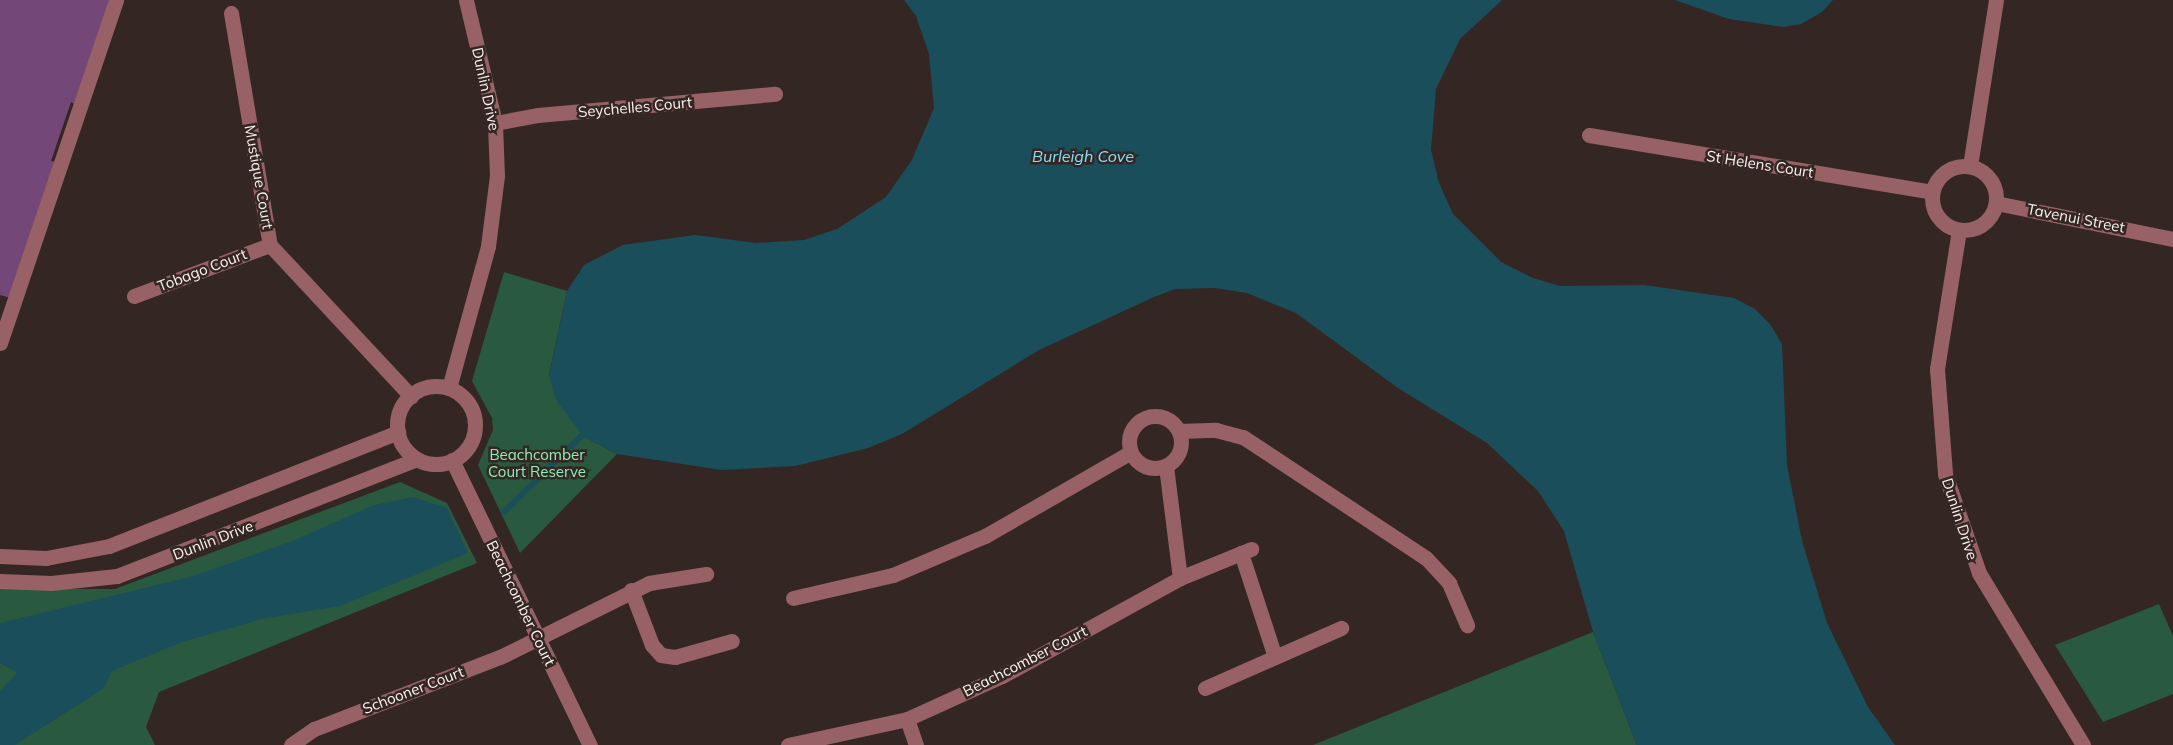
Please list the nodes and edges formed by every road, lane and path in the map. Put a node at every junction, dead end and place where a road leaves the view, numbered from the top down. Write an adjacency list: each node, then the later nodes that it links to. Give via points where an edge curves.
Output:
1 (116, 0): 17 (street)
2 (466, 0): 6 (street, Dunlin Drive)
3 (1996, 0): 8 (street)
4 (231, 13): 15 (street, Mustique Court)
5 (774, 94): 6 (street, Seychelles Court, via 538,115)
6 (495, 123): 18 (street, Dunlin Drive, via 494,211)
7 (1589, 135): 9 (street, St Helens Court)
8 (1970, 166): 9 (street, via 1950,168 1935,182); 10 (street, via 1988,175)
9 (1932, 192): 11 (street, via 1935,213 1941,221)
10 (1996, 203): 11 (street, via 1987,221 1979,227); 13 (street, Tavenui Street)
11 (1959, 230): 43 (street, Dunlin Drive, via 1937,369 1945,474 1982,580)
12 (2173, 231): 13 (street)
13 (2156, 233): 14 (street)
14 (2173, 239)
15 (270, 245): 16 (street, Tobago Court); 19 (street, Mustique Court)
16 (134, 296)
17 (0, 343)
18 (449, 388): 19 (street, via 429,387); 24 (street, via 468,402 475,423 469,446)
19 (411, 396): 21 (street, via 399,412)
20 (1179, 431): 22 (street, via 1166,418 1149,417 1134,427 1130,435); 25 (street, via 1181,447); 32 (street, via 1216,430 1243,437 1426,558 1449,583)
21 (398, 432): 23 (street, via 408,452); 26 (street, via 109,546 46,558)
22 (1131, 452): 25 (street, via 1142,465); 31 (street, via 986,536 893,575)
23 (417, 459): 24 (street, via 429,463); 29 (street, Dunlin Drive, via 117,576 51,583)
24 (452, 460): 34 (street, Beachcomber Court)
25 (1166, 466): 28 (street)
26 (0, 556)
27 (706, 574): 30 (street, Schooner Court, via 666,579)
28 (1180, 578): 36 (street, Beachcomber Court, via 1246,551); 38 (street, Beachcomber Court, via 1002,676)
29 (0, 581)
30 (631, 590): 34 (street, Schooner Court); 35 (street, via 652,645 661,655 675,657)
31 (793, 598)
32 (1467, 625)
33 (1341, 628): 36 (street)
34 (537, 637): 39 (street, Schooner Court, via 500,657 314,729); 40 (street, Beachcomber Court)
35 (732, 641)
36 (1275, 657): 37 (street)
37 (1205, 688)
38 (907, 719): 41 (street, Beachcomber Court); 42 (street)
39 (291, 745)
40 (590, 745)
41 (788, 745)
42 (916, 745)
43 (2083, 745)

